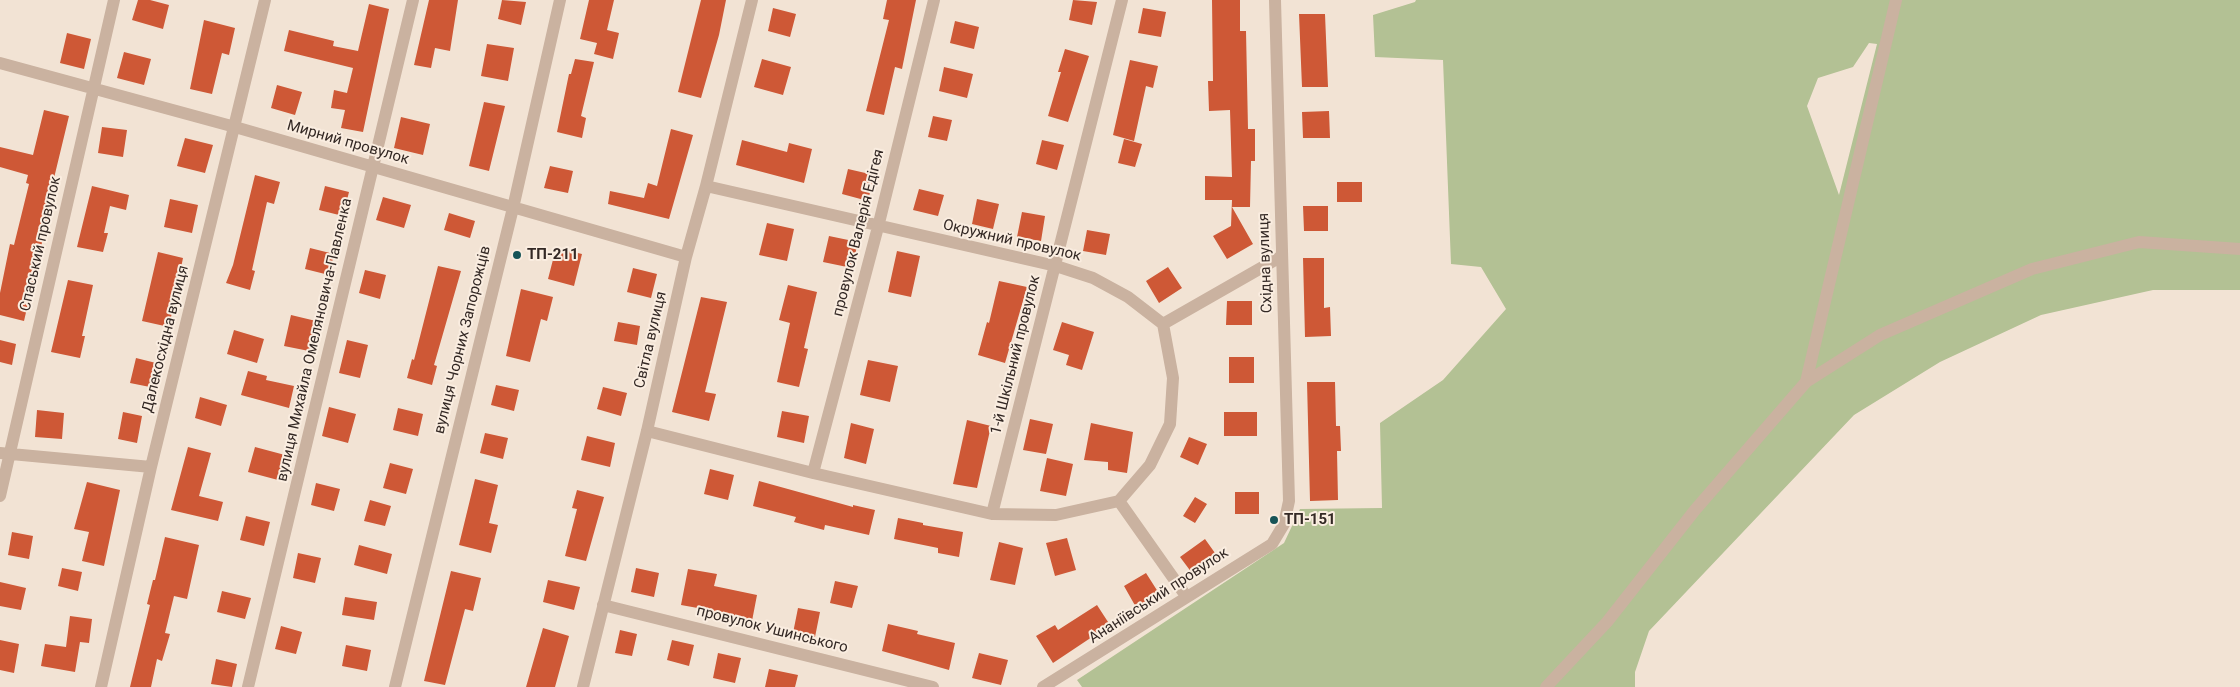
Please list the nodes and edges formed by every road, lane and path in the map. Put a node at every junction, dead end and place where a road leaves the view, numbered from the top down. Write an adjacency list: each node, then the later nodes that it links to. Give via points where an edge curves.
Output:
1 (114, 0): 11 (street, Спаський провулок)
2 (266, 0): 12 (street, Далекосхідна вулиця)
3 (413, 0): 13 (street, вулиця Михайла Омеляновича-Павленка)
4 (560, 0): 15 (street, вулиця Чорних Запорожців)
5 (752, 0): 14 (street, Світла вулиця)
6 (934, 0): 16 (street, провулок Валерія Едігея)
7 (1122, 0): 20 (street, 1-й Шкільний провулок)
8 (1275, 0): 18 (street, Східна вулиця)
9 (1896, 0): 22 (street)
10 (0, 63): 11 (street, Мирний провулок)
11 (93, 88): 12 (street, Мирний провулок); 24 (street, Спаський провулок)
12 (235, 127): 13 (street, Мирний провулок); 25 (street, Далекосхідна вулиця)
13 (373, 166): 15 (street, Мирний провулок); 34 (street, вулиця Михайла Омеляновича-Павленка)
14 (706, 186): 16 (street, Окружний провулок); 19 (street, Світла вулиця)
15 (513, 208): 19 (street, Мирний провулок); 35 (street, вулиця Чорних Запорожців)
16 (878, 226): 20 (street, Окружний провулок); 26 (street, провулок Валерія Едігея)
17 (2240, 249): 22 (street, via 2139,242 2032,269 1880,335)
18 (1282, 256): 21 (street); 30 (street, Східна вулиця, via 1290,501)
19 (686, 257): 23 (street, Світла вулиця)
20 (1056, 266): 21 (street, Окружний провулок, via 1093,278 1128,297); 29 (street, 1-й Шкільний провулок)
21 (1163, 324): 28 (street, via 1173,378 1170,424 1150,466)
22 (1806, 382): 39 (street, via 1695,510 1607,622)
23 (647, 431): 26 (street); 32 (street, Світла вулиця)
24 (5, 453): 25 (street); 27 (street, Спаський провулок)
25 (151, 467): 33 (street, Далекосхідна вулиця)
26 (813, 473): 29 (street)
27 (0, 496)
28 (1119, 501): 29 (street, via 1056,515); 31 (street)
29 (992, 514)
30 (1284, 524): 31 (street, Ананіївський провулок, via 1272,544)
31 (1186, 596): 38 (street, Ананіївський провулок, via 1128,636)
32 (603, 604): 36 (street, Світла вулиця); 37 (street, провулок Ушинського)
33 (102, 687)
34 (248, 687)
35 (395, 687)
36 (582, 687)
37 (933, 687)
38 (1043, 687)
39 (1546, 687)

